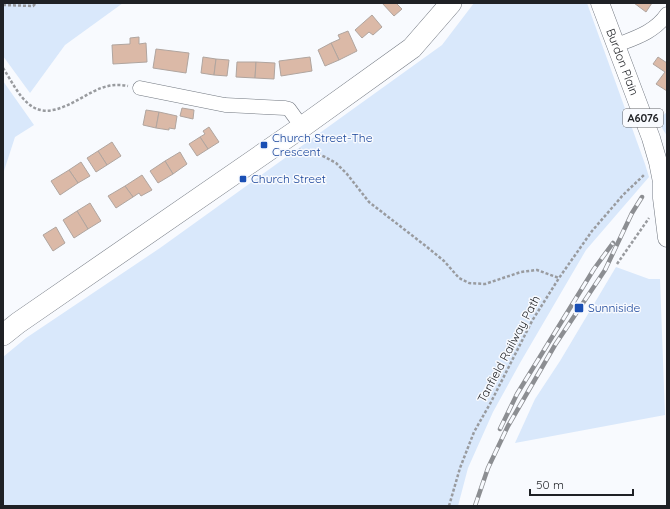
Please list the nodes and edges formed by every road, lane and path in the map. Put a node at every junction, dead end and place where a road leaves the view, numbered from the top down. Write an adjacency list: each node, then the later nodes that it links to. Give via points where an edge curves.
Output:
1 (36, 3): 4 (path, via 33,6)
2 (451, 3): 9 (highway, via 412,48)
3 (600, 3): 6 (main road, Burdon Plain / A6076)
4 (3, 5)
5 (667, 14): 6 (street, via 644,34)
6 (617, 45): 10 (main road, Burdon Plain / A6076)
7 (3, 68): 8 (path, via 24,100 38,110 59,109 100,88 114,84)
8 (140, 88): 9 (street, via 225,105 285,108 289,110)
9 (294, 133): 14 (path, via 303,152 325,157 336,163 369,202 427,247 459,278 469,283 485,284 520,272 537,270); 15 (highway)
10 (658, 162): 11 (main road, Burdon Plain / A6076); 14 (path, Tanfield Railway Path, via 623,195 592,231)
11 (665, 197): 12 (main road, Burdon Plain / A6076); 13 (path)
12 (667, 238)
13 (617, 264)
14 (559, 278): 16 (path, Tanfield Railway Path, via 532,321 474,432)
15 (3, 335)
16 (449, 506)

